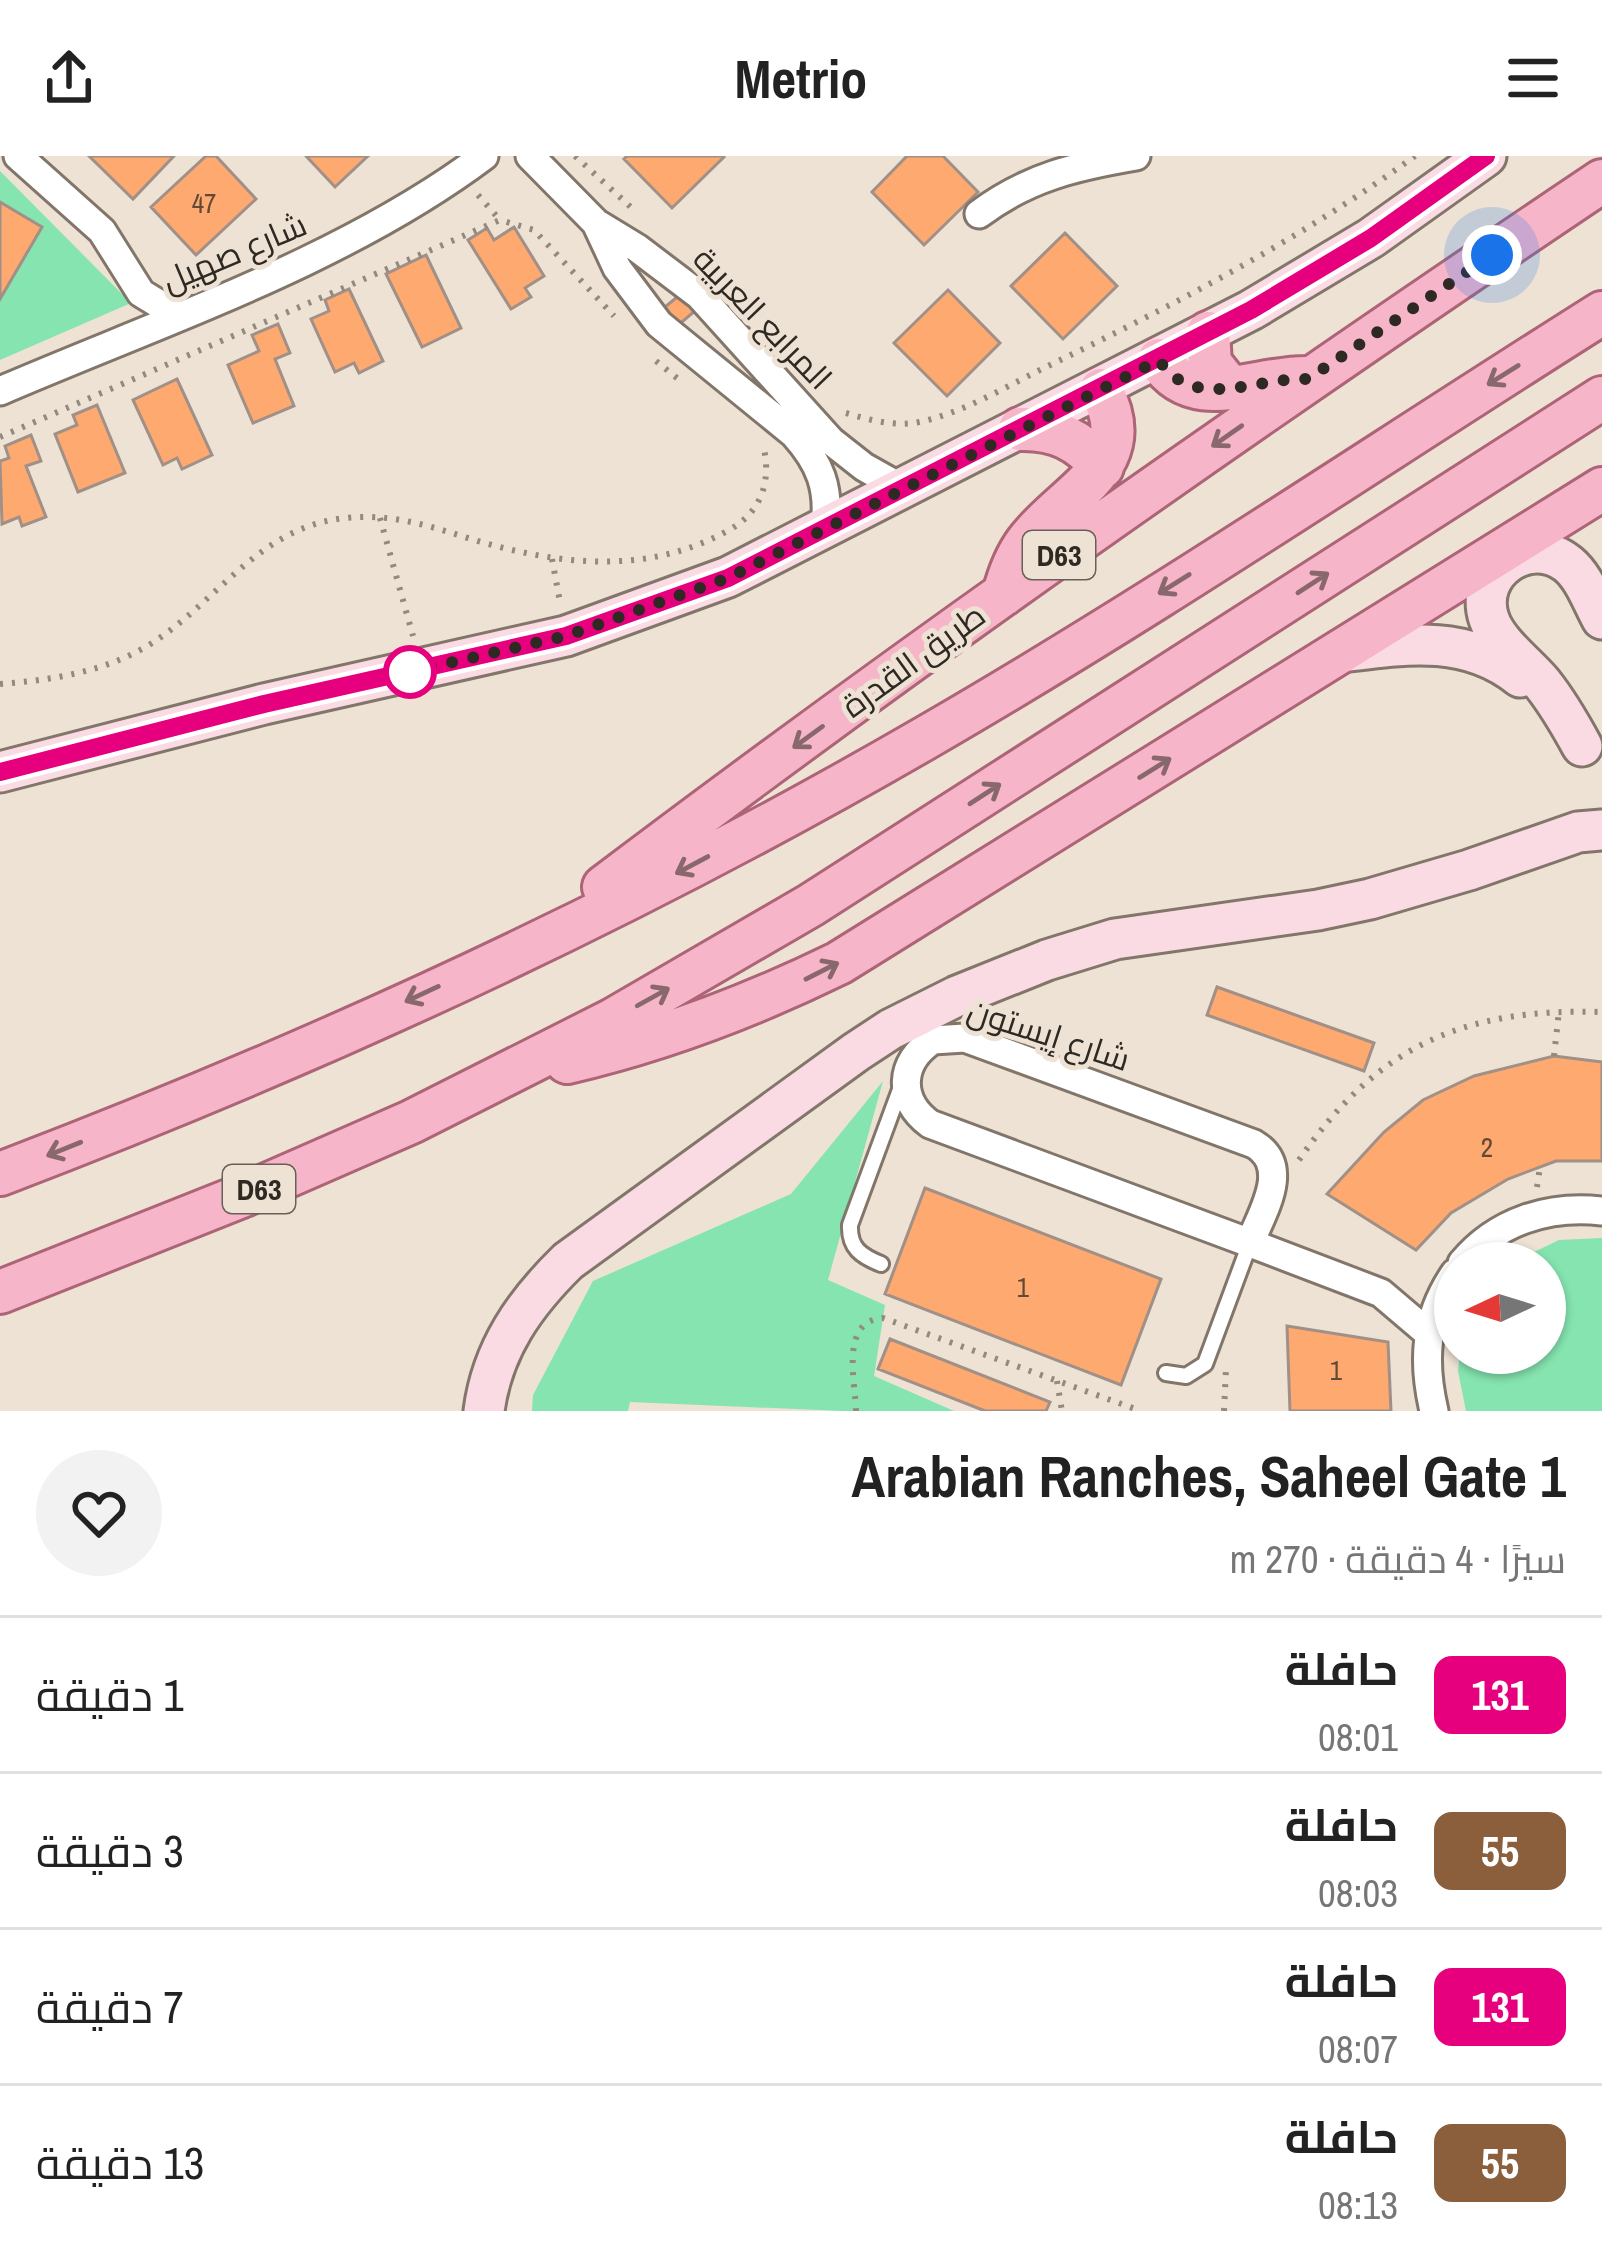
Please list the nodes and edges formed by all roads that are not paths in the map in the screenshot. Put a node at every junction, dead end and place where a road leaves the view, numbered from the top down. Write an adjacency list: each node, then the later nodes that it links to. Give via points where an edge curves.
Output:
1 (18, 156): 12 (street, via 102,231 141,292)
2 (484, 156): 12 (street, شارع صهيل, via 350,241)
3 (530, 156): 8 (street)
4 (1136, 156): 7 (street, via 1050,173)
5 (1486, 156): 14 (street, via 1371,238)
6 (1602, 181): 17 (main road, طريق القدرة / D63)
7 (979, 214)
8 (596, 223): 9 (street, المرابع العربية); 10 (street, المرابع العربية)
9 (637, 248): 10 (street); 13 (street, المرابع العربية)
10 (617, 268): 15 (street, المرابع العربية, via 658,324)
11 (1602, 313): 33 (main road, طريق القدرة / D63, one-way to 33, via 929,736)
12 (177, 315): 20 (street, شارع صهيل)
13 (730, 327): 15 (street); 25 (street, المرابع العربية, via 831,441)
14 (1208, 333): 16 (street); 18 (main road, via 1210,363)
15 (700, 359): 26 (street, المرابع العربية, via 809,451 826,487)
16 (1159, 360): 18 (main road, via 1186,387); 19 (street)
17 (1308, 379): 18 (main road); 27 (main road, طريق القدرة / D63, one-way to 27)
18 (1229, 387)
19 (1101, 390): 22 (street); 23 (main road, via 1113,428)
20 (0, 392)
21 (1602, 398): 34 (main road, D63, one-way to 21, via 811,905)
22 (1020, 429): 23 (main road, via 1066,436); 25 (street)
23 (1102, 467): 27 (main road, via 1026,543)
24 (1602, 489): 29 (main road, D63)
25 (905, 490): 26 (street)
26 (825, 527): 31 (street, via 728,578 566,636)
27 (1004, 594): 33 (main road, طريق القدرة / D63, one-way to 33)
28 (1602, 619): 30 (street, via 1572,567 1556,556 1517,556 1490,583 1489,622)
29 (1341, 652): 30 (street, via 1438,644 1488,657 1531,686); 34 (main road, D63, one-way to 29, via 680,1031 838,963)
30 (1592, 756)
31 (0, 772)
32 (1602, 830): 47 (street, via 1370,899 1081,948 928,1009 856,1052 568,1261 515,1322)
33 (528, 945): 36 (main road, طريق القدرة / D63, one-way to 36)
34 (512, 1072): 42 (main road, D63, via 244,1195)
35 (905, 1077): 39 (street, via 910,1105 931,1124); 39 (street, شارع إيستون, via 933,1040 965,1038 1254,1144 1269,1156 1274,1175); 40 (lane, via 850,1226 860,1254)
36 (0, 1174)
37 (1602, 1211): 38 (street, via 1534,1215)
38 (1485, 1242)
39 (1250, 1244): 43 (street); 46 (lane, via 1205,1364 1186,1376)
40 (880, 1264)
41 (1434, 1284): 43 (street)
42 (0, 1292)
43 (1381, 1293): 45 (street)
44 (1434, 1318): 45 (street)
45 (1428, 1333): 48 (street)
46 (1166, 1373)
47 (484, 1411)
48 (1434, 1411)

